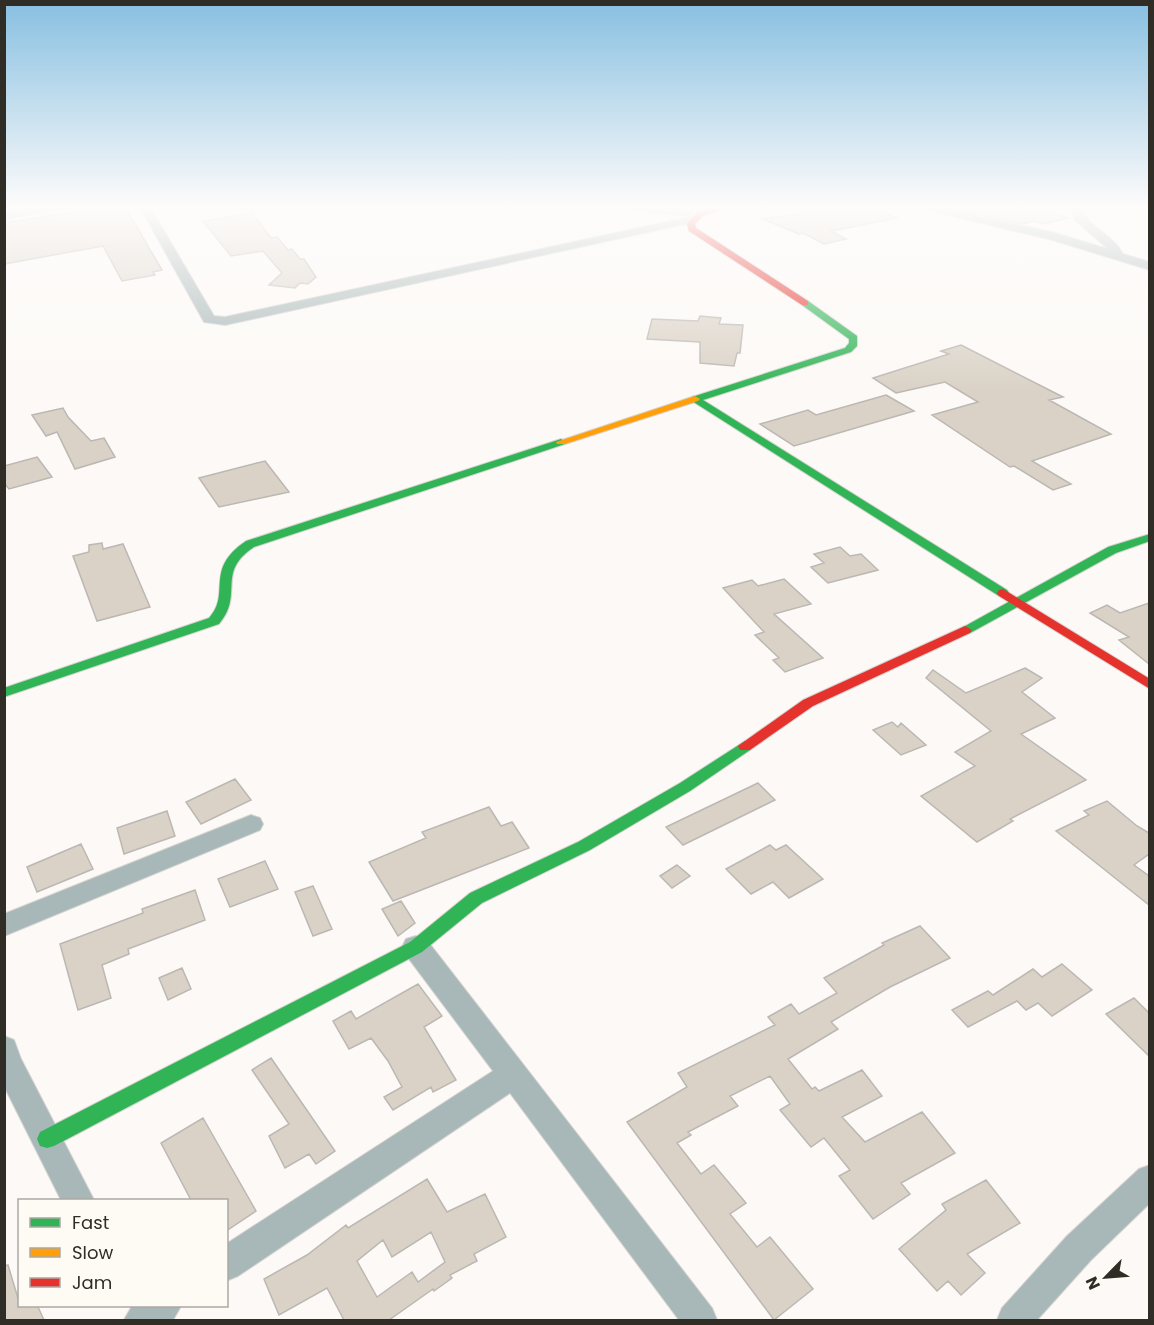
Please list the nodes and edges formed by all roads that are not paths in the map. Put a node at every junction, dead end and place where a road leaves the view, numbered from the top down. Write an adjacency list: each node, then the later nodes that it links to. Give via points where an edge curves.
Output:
1 (180, 269): 2 (street, via 209,319 225,321)
2 (460, 269)
3 (754, 269): 4 (street, via 836,322 854,338 854,344 848,350)
4 (695, 399): 6 (street); 8 (street, via 270,536 241,549 227,564 222,581 226,602 220,617 201,627)
5 (1149, 537): 6 (street, via 1112,550)
6 (1016, 601): 7 (street); 11 (street, via 965,630 808,703 665,799 584,846 476,898)
7 (1149, 685)
8 (4, 693)
9 (251, 824): 10 (street)
10 (4, 926)
11 (416, 947): 13 (street); 14 (street)
12 (5, 1057): 14 (street)
13 (514, 1074): 17 (street); 21 (street)
14 (47, 1139): 16 (street)
15 (1149, 1180): 22 (street, via 1086,1241)
16 (77, 1199)
17 (228, 1263)
18 (132, 1307): 20 (street)
19 (161, 1307): 20 (street)
20 (140, 1320)
21 (700, 1320)
22 (1014, 1320)

